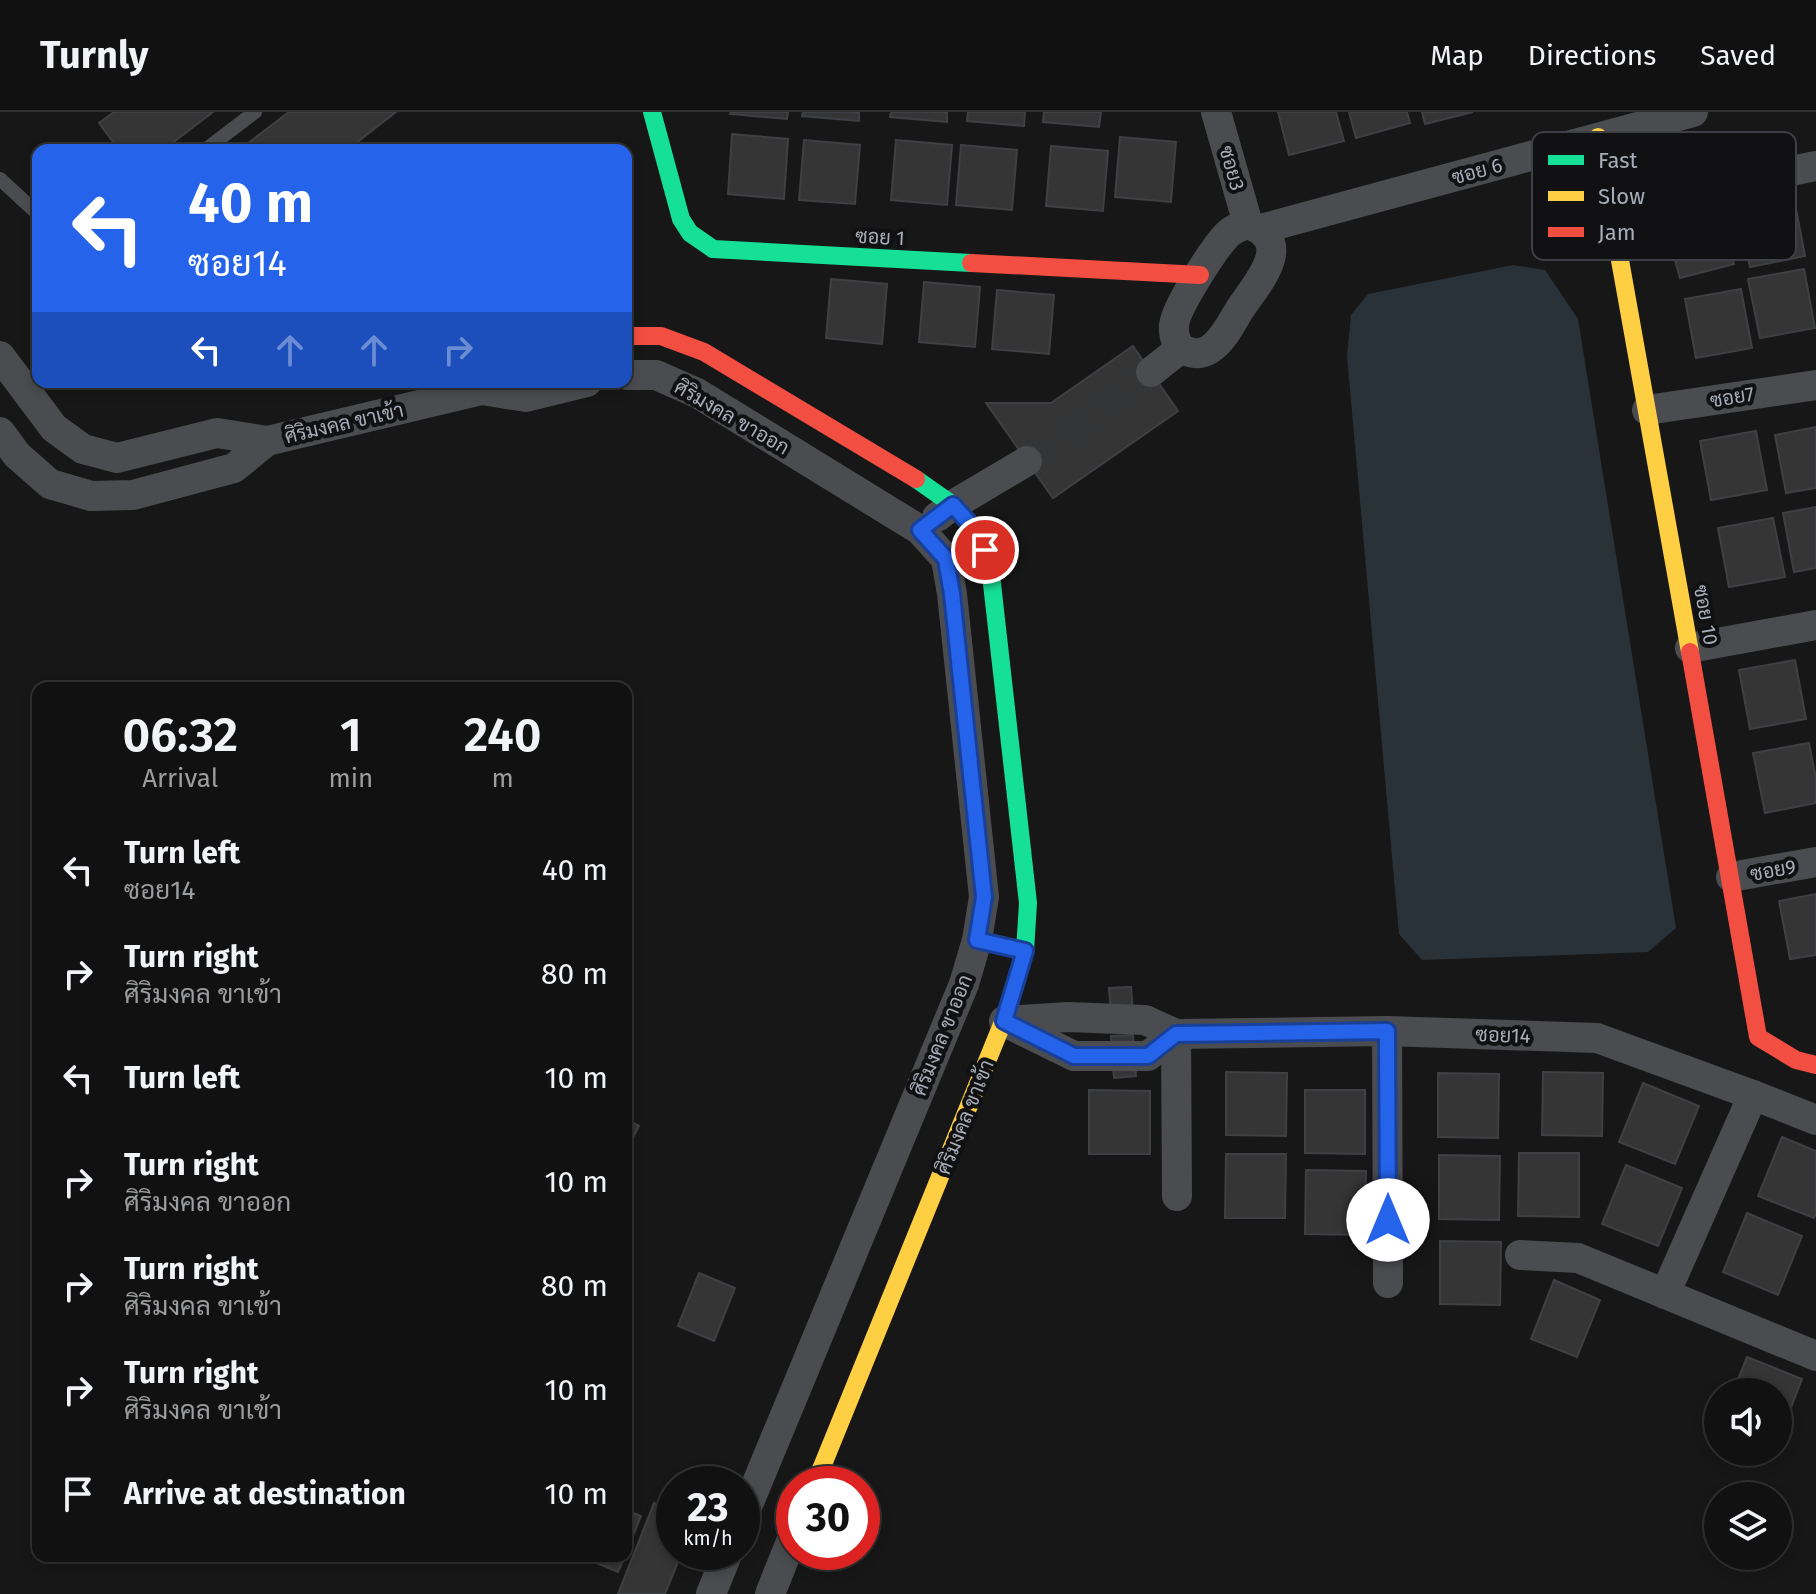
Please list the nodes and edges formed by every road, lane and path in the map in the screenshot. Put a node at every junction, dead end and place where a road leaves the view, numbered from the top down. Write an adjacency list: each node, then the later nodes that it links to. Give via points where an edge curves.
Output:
1 (255, 112): 6 (lane)
2 (652, 112): 14 (street, ซอย 1, via 681,219 690,233 713,249)
3 (1216, 112): 12 (street, ซอย3)
4 (1693, 112): 5 (street, ซอย 6)
5 (1617, 132)
6 (213, 144)
7 (1532, 154): 12 (street, ซอย 6)
8 (1816, 166): 9 (street)
9 (1796, 170)
10 (0, 179): 11 (lane)
11 (32, 208)
12 (1254, 227): 14 (street, via 1236,228 1225,237); 16 (street, ซอย3, via 1270,240 1267,269 1220,340 1194,354)
13 (1620, 260): 24 (street, ซอย 10)
14 (1200, 275): 16 (street, via 1174,321)
15 (632, 336): 28 (street, ศิริมงคล ขาเข้า, via 661,336 704,352)
16 (1180, 349): 18 (street)
17 (0, 356): 26 (street, ศิริมงคล ขาเข้า, via 54,428 83,449 117,458 217,433)
18 (1151, 372)
19 (632, 375): 29 (street, ศิริมงคล ขาออก, via 656,375 697,393)
20 (1816, 385): 24 (street, ซอย7)
21 (478, 388): 26 (street, ศิริมงคล ขาเข้า)
22 (493, 388): 23 (street, via 526,397)
23 (563, 388)
24 (1647, 410): 31 (street, ซอย 10)
25 (0, 432): 26 (street, via 50,484 91,496 133,495 234,468)
26 (267, 441)
27 (1027, 461): 28 (street)
28 (953, 505): 29 (street); 35 (street, ศิริมงคล ขาเข้า, via 979,534 990,566 1028,903)
29 (920, 530): 34 (street, ศิริมงคล ขาออก, via 946,559 952,594 984,897)
30 (1816, 625): 31 (street)
31 (1690, 648): 33 (street, ซอย 10)
32 (1816, 862): 33 (street, ซอย9)
33 (1731, 877): 39 (street, ซอย 10, via 1758,1037 1796,1060)
34 (977, 940): 35 (street); 48 (street, ศิริมงคล ขาออก, via 964,984)
35 (1025, 951): 36 (street, ศิริมงคล ขาเข้า)
36 (1004, 1021): 38 (street, ซอย14, via 1145,1020); 47 (street, ศิริมงคล ขาเข้า)
37 (1387, 1031): 38 (street, ซอย14); 40 (street, ซอย14, via 1597,1038); 44 (street)
38 (1176, 1034): 42 (street)
39 (1816, 1065)
40 (1753, 1095): 41 (street, ซอย14); 45 (street)
41 (1816, 1120)
42 (1177, 1196)
43 (1520, 1255): 45 (street, via 1578,1258)
44 (1388, 1283)
45 (1665, 1294): 46 (street)
46 (1816, 1356)
47 (822, 1466)
48 (760, 1476)
49 (721, 1570): 51 (street)
50 (780, 1570): 52 (street)
51 (711, 1594)
52 (770, 1594)

